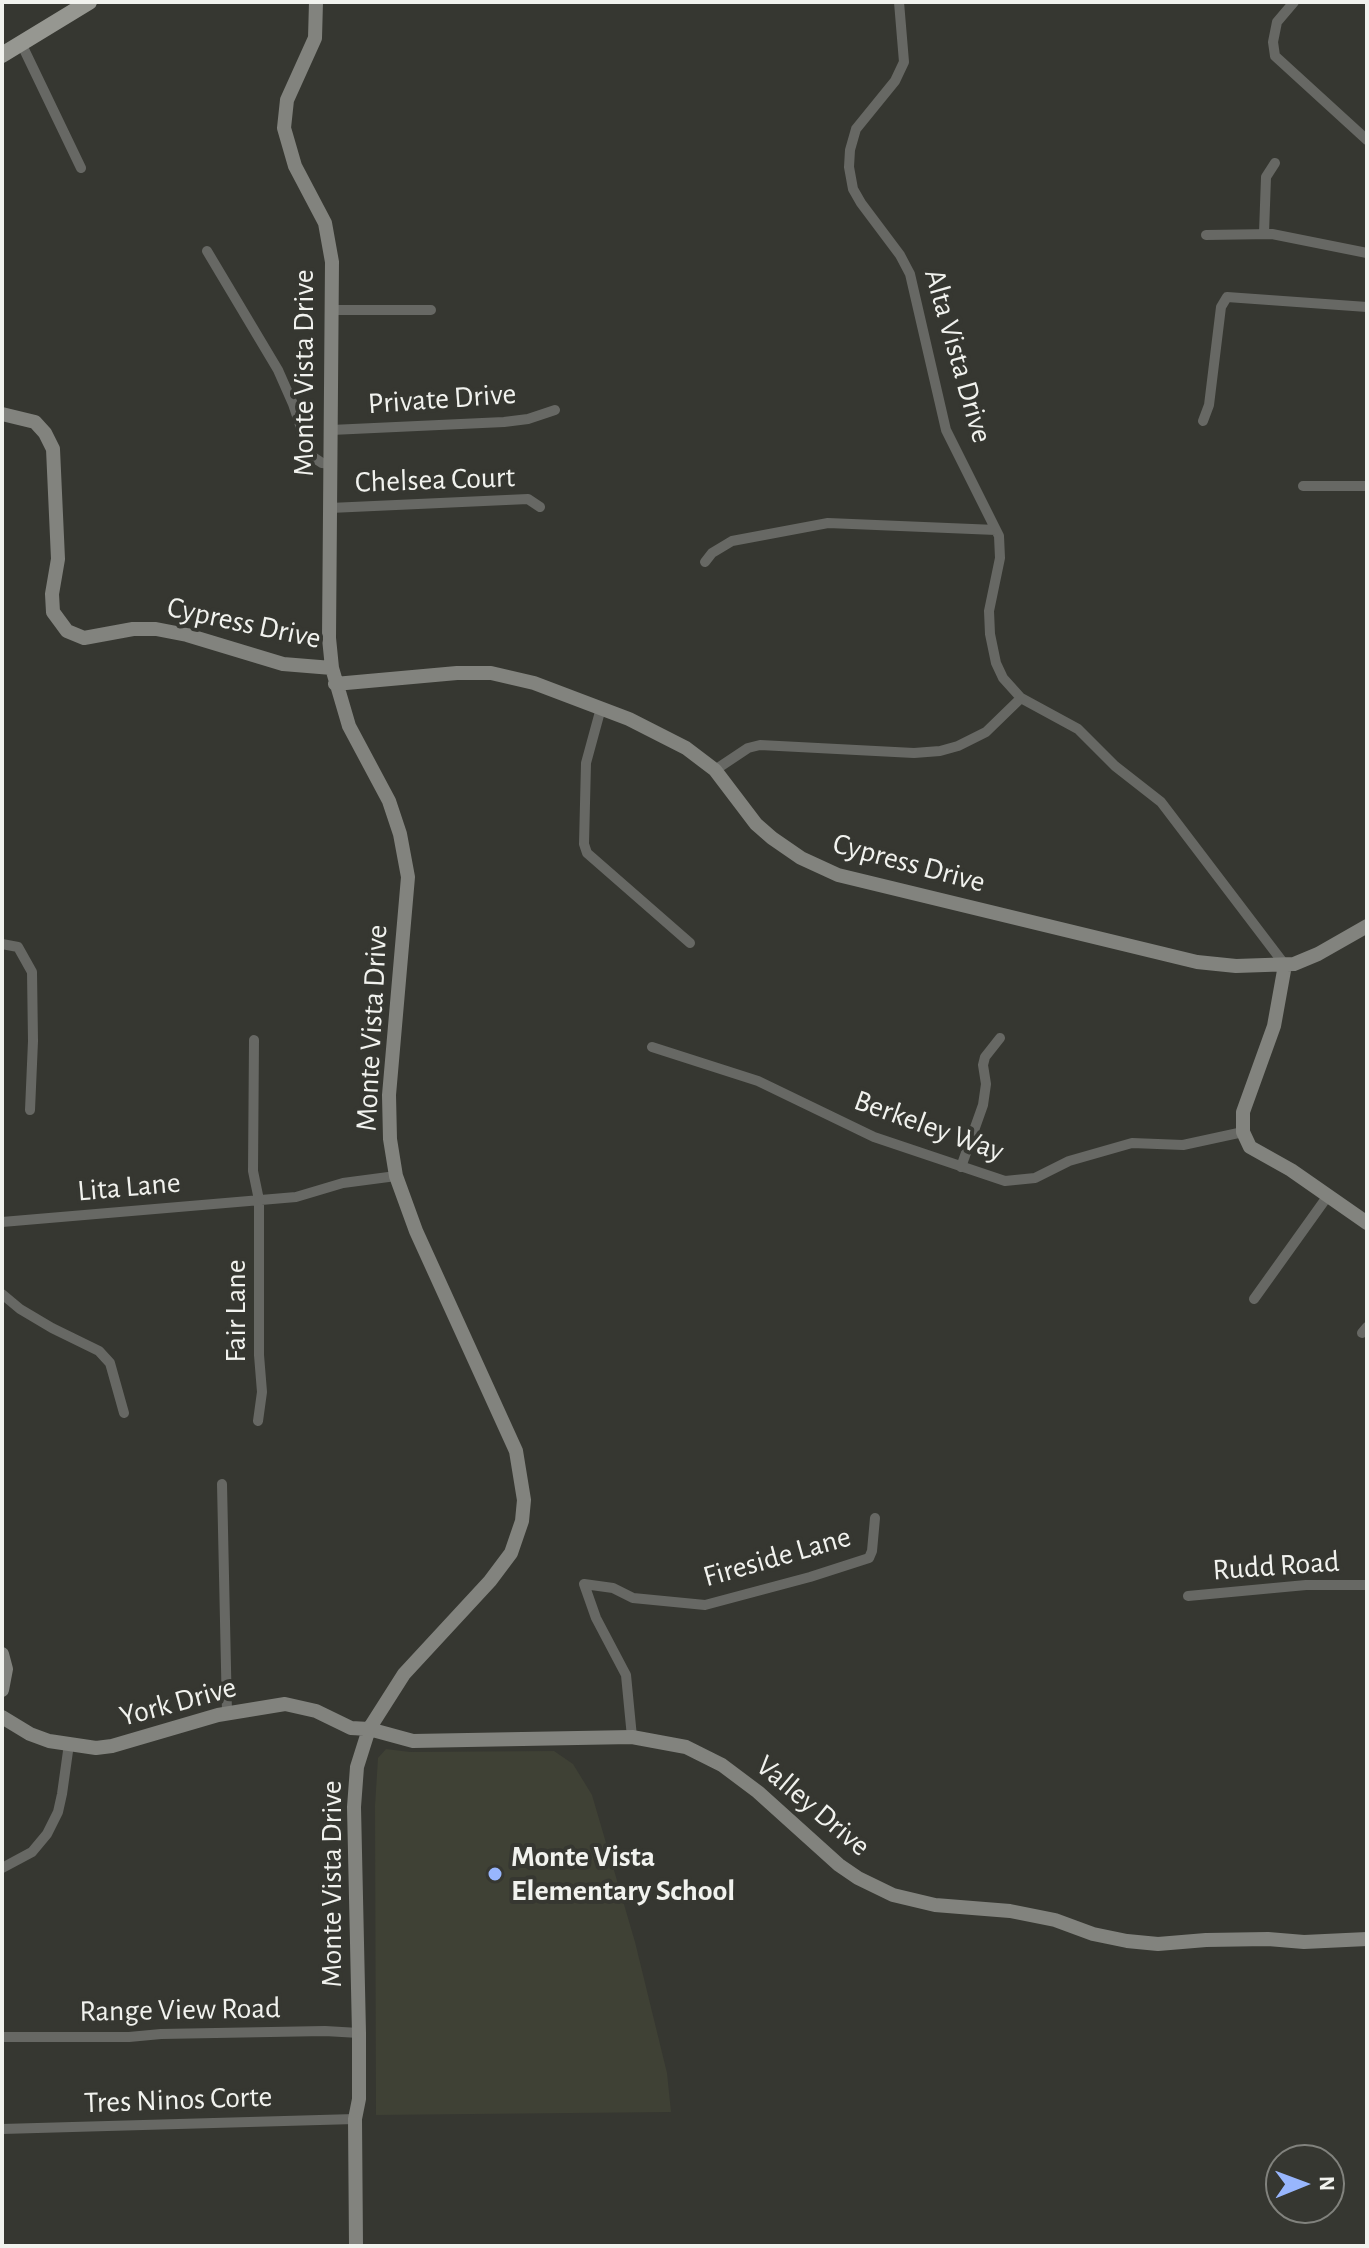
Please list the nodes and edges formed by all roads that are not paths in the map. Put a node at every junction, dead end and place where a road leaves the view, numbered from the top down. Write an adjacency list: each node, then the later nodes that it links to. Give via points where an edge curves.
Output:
1 (89, 2): 5 (main road)
2 (316, 2): 15 (main road, Monte Vista Drive, via 315,38 287,100 284,128 295,166 325,223)
3 (899, 2): 26 (street, Alta Vista Drive, via 904,62 856,129 851,178 861,203 910,274 946,430)
4 (1294, 2): 7 (street, via 1280,16 1273,49)
5 (21, 43): 6 (main road); 9 (street)
6 (2, 55)
7 (1367, 140)
8 (1275, 163): 10 (street, via 1266,177)
9 (81, 168)
10 (1264, 233): 11 (street); 13 (street)
11 (1206, 235)
12 (207, 251): 21 (street, via 278,370 310,455)
13 (1367, 253)
14 (1367, 307): 19 (street, via 1227,297)
15 (333, 310): 16 (street); 20 (main road, Monte Vista Drive)
16 (431, 310)
17 (555, 410): 20 (street, Private Drive, via 504,422)
18 (2, 414): 28 (main road, Cypress Drive, via 35,422 53,449 58,559 53,612 67,631 84,638 156,629 283,664)
19 (1203, 421)
20 (331, 430): 21 (main road, Monte Vista Drive)
21 (331, 464): 25 (main road, Monte Vista Drive)
22 (1303, 486): 23 (street)
23 (1367, 486)
24 (540, 507): 25 (street, Chelsea Court, via 528,499)
25 (330, 508): 28 (main road, Monte Vista Drive)
26 (996, 530): 27 (street, via 828,523 732,541); 30 (street, Alta Vista Drive, via 1001,546 989,611 991,646 1003,678)
27 (705, 562)
28 (332, 668): 29 (main road, Monte Vista Drive)
29 (335, 684): 31 (main road, Cypress Drive, via 491,673); 43 (main road, Monte Vista Drive, via 349,726 389,801 408,877 389,1095)
30 (1021, 698): 32 (street, via 986,732 940,751 760,745); 36 (street, Alta Vista Drive, via 1078,729 1161,802)
31 (601, 708): 32 (main road, Cypress Drive, via 653,729); 34 (street, via 586,763 582,834 587,853)
32 (715, 770): 36 (main road, Cypress Drive, via 772,838 838,875 1197,962)
33 (1367, 926): 36 (main road, via 1302,963)
34 (690, 943)
35 (2, 944): 40 (street, via 18,947 32,972)
36 (1285, 965): 41 (main road, via 1274,1026 1243,1112)
37 (1000, 1038): 42 (street, via 985,1057 983,1105)
38 (254, 1040): 45 (street, via 253,1171)
39 (652, 1047): 42 (street, Berkeley Way, via 758,1081 874,1137)
40 (30, 1110)
41 (1243, 1132): 42 (street, Berkeley Way, via 1183,1145 1132,1143 1069,1161 1035,1178 1005,1181); 44 (main road, via 1250,1147)
42 (961, 1167)
43 (396, 1176): 45 (street, Lita Lane); 60 (main road, Monte Vista Drive, via 516,1451 524,1500 511,1553 404,1674)
44 (1327, 1197): 47 (main road); 49 (street)
45 (259, 1200): 46 (street, Lita Lane); 51 (street, Fair Lane)
46 (2, 1222)
47 (1367, 1223)
48 (2, 1294): 50 (street, via 99,1351 110,1363)
49 (1254, 1299)
50 (124, 1413)
51 (258, 1421)
52 (222, 1484): 58 (street)
53 (875, 1518): 61 (street, Fireside Lane, via 869,1558 705,1605 633,1598 613,1588 584,1584 626,1675)
54 (1367, 1585): 55 (street, Rudd Road)
55 (1188, 1596)
56 (2, 1654): 57 (main road)
57 (2, 1690)
58 (227, 1713): 60 (main road, York Drive, via 285,1704 316,1711 351,1728); 62 (main road, York Drive, via 112,1746)
59 (2, 1717): 62 (main road, York Drive, via 30,1734)
60 (369, 1729): 61 (main road, Valley Drive, via 413,1741); 65 (main road, Monte Vista Drive, via 357,1767 354,1807)
61 (632, 1737): 64 (main road, Valley Drive, via 686,1747 722,1765 839,1865 893,1895 935,1905 1010,1911 1093,1934 1158,1944)
62 (69, 1744): 63 (street, via 58,1812 47,1834 32,1852)
63 (2, 1868)
64 (1367, 1939)
65 (359, 2033): 66 (street, Range View Road); 67 (main road, Monte Vista Drive)
66 (2, 2037)
67 (355, 2119): 68 (street, Tres Ninos Corte); 69 (main road, Monte Vista Drive)
68 (2, 2129)
69 (356, 2246)

